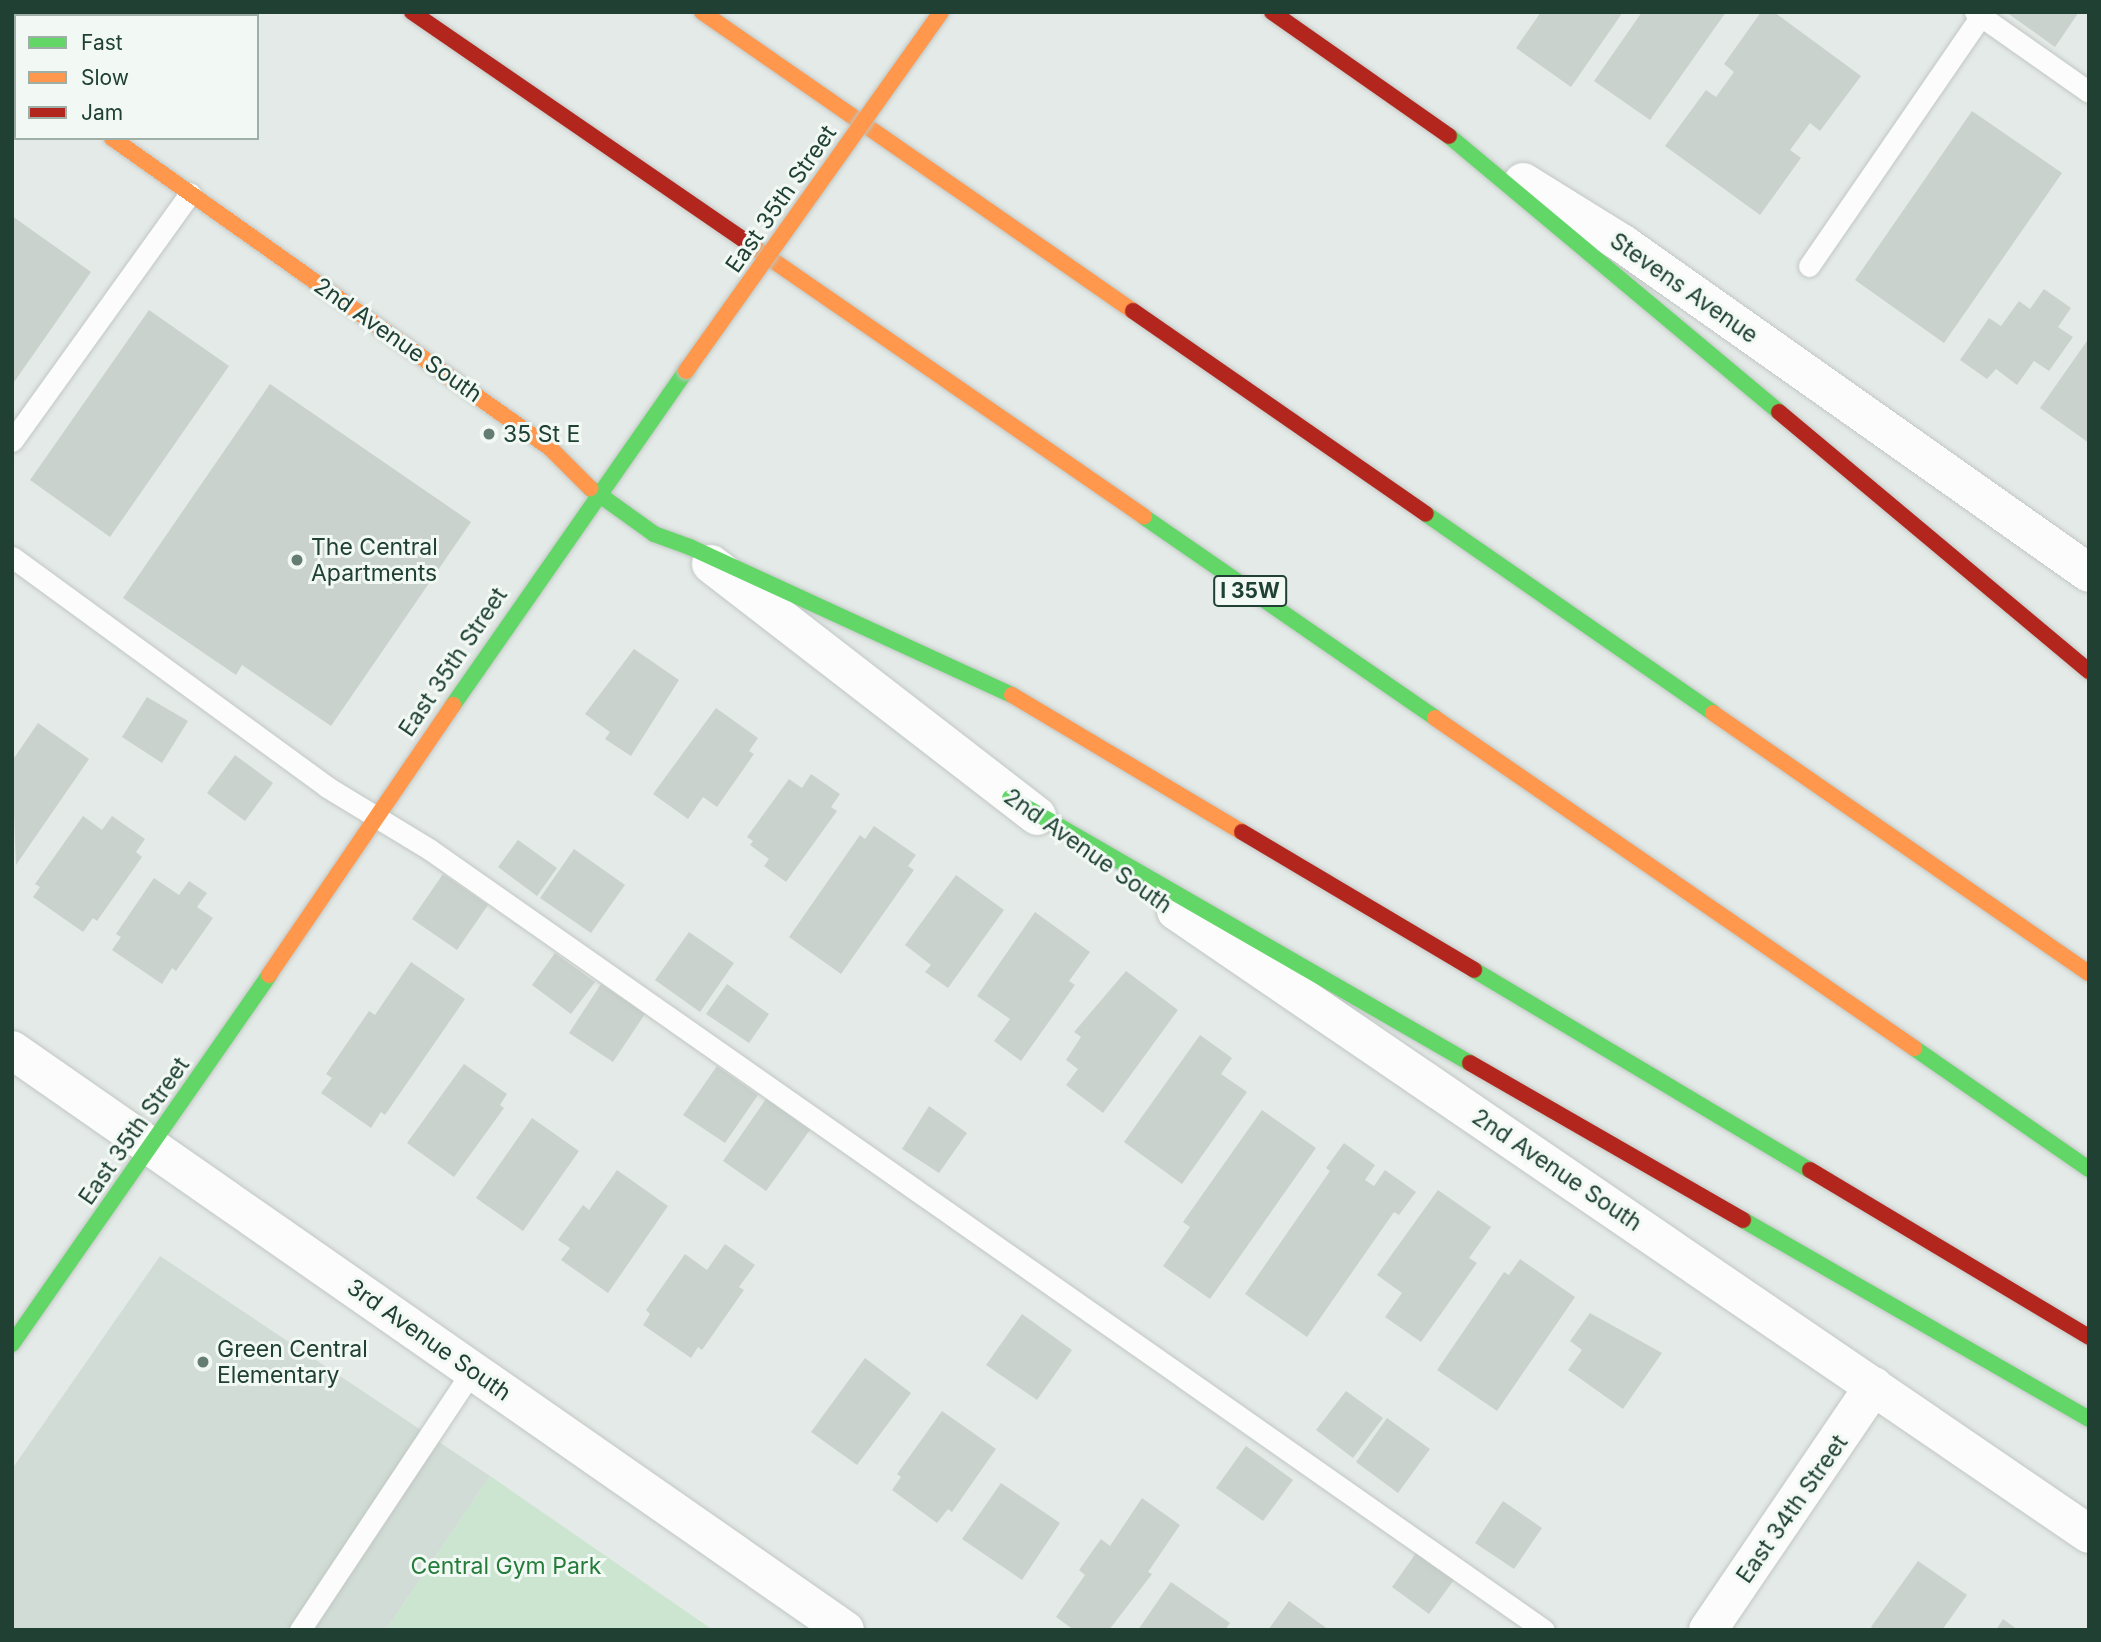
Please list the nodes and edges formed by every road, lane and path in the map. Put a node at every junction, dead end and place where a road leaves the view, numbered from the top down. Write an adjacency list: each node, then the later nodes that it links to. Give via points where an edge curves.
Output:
1 (412, 12): 22 (main road, I 35W)
2 (702, 12): 19 (main road)
3 (941, 12): 12 (main road, East 35th Street, bridge)
4 (1272, 12): 7 (main road, Stevens Avenue)
5 (1978, 14): 6 (lane); 10 (lane)
6 (2089, 92)
7 (1449, 136): 15 (street, Stevens Avenue, via 1623,244); 16 (main road)
8 (115, 140): 9 (main road, 2nd Avenue South)
9 (190, 193): 11 (lane); 12 (main road, 2nd Avenue South, via 550,448)
10 (1809, 266)
11 (12, 441)
12 (598, 496): 13 (main road, 2nd Avenue South, via 654,534); 18 (main road, East 35th Street)
13 (690, 547): 17 (street, 2nd Avenue South); 23 (main road, via 984,678)
14 (12, 557): 18 (lane, via 327,787)
15 (2089, 573)
16 (2089, 671)
17 (1010, 798): 26 (street, 2nd Avenue South); 27 (main road)
18 (376, 816): 21 (main road, East 35th Street); 31 (lane)
19 (2089, 973)
20 (12, 1050): 21 (street, 3rd Avenue South)
21 (152, 1148): 24 (main road, East 35th Street); 25 (street, 3rd Avenue South)
22 (2089, 1169)
23 (2089, 1337)
24 (12, 1344)
25 (472, 1371): 29 (lane); 30 (street, 3rd Avenue South)
26 (1874, 1386): 28 (street, 2nd Avenue South); 32 (street, East 34th Street)
27 (2089, 1419)
28 (2089, 1534)
29 (300, 1630)
30 (845, 1630)
31 (1544, 1630)
32 (1708, 1630)

